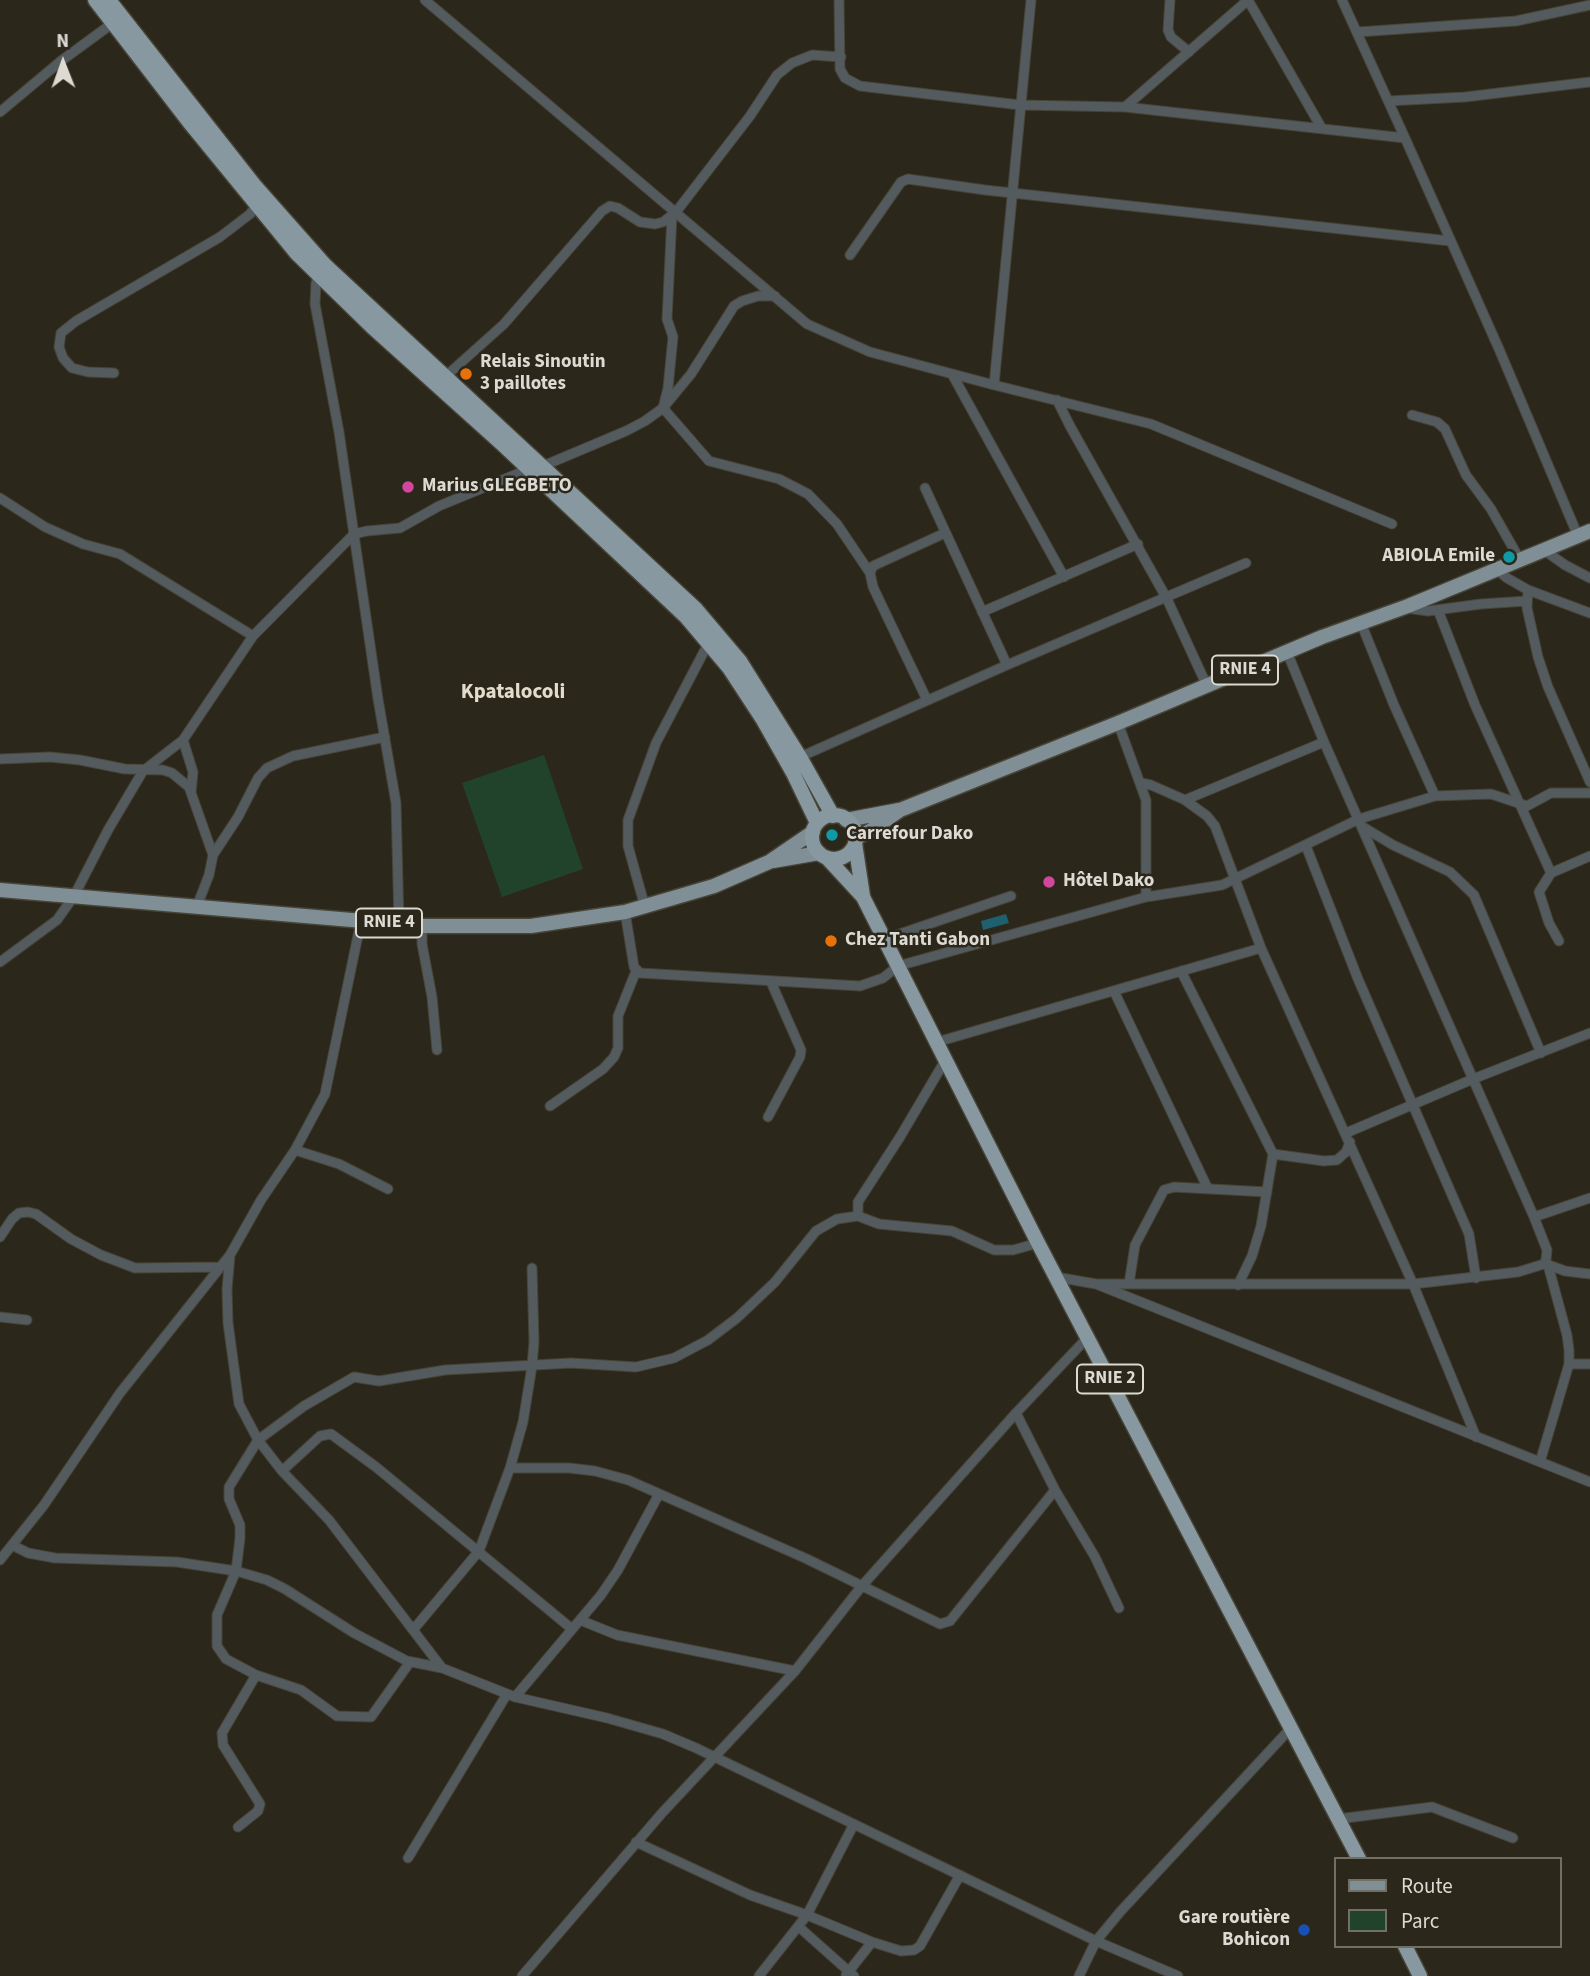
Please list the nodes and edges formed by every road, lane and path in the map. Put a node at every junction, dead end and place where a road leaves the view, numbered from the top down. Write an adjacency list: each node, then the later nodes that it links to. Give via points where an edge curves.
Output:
1 (95, 0): 10 (highway)
2 (109, 0): 10 (highway)
3 (425, 0): 23 (street)
4 (839, 0): 13 (street)
5 (1031, 0): 16 (street)
6 (1170, 0): 12 (street, via 1168,30)
7 (1248, 0): 12 (street); 19 (street)
8 (1342, 0): 11 (street)
9 (1590, 5): 11 (street, via 1516,20)
10 (117, 20): 18 (street); 22 (highway, via 189,122); 26 (highway)
11 (1358, 32): 15 (street)
12 (1189, 52): 17 (street)
13 (841, 57): 16 (street, via 845,78 860,86); 23 (street, via 812,55 777,75)
14 (1590, 82): 15 (street)
15 (1388, 101): 20 (street)
16 (1020, 105): 17 (street); 21 (street)
17 (1125, 107): 19 (street)
18 (0, 112)
19 (1321, 127): 20 (street)
20 (1405, 138): 24 (street)
21 (1013, 191): 24 (street); 25 (street, via 908,179 901,182); 31 (street)
22 (257, 205): 26 (highway, via 297,254); 28 (street, via 220,237 61,333 59,347 72,368)
23 (674, 214): 27 (street); 30 (street, via 655,223 640,222 610,206 602,211 504,324); 33 (street, via 667,319 673,337)
24 (1450, 241): 41 (street)
25 (850, 255)
26 (322, 270): 30 (highway); 35 (highway, via 407,359); 40 (street, via 315,304)
27 (775, 296): 29 (street, via 807,324 834,337 870,352); 33 (street, via 758,296 734,306 691,374)
28 (114, 373)
29 (952, 374): 31 (street); 48 (street)
30 (446, 376): 35 (highway)
31 (994, 385): 32 (street)
32 (1057, 400): 38 (street, via 1151,424); 42 (street)
33 (663, 408): 35 (street, via 626,431); 47 (street, via 709,461 779,479 808,494 837,524)
34 (1412, 415): 44 (street, via 1445,429 1466,475)
35 (536, 467): 40 (street, via 439,506 400,528); 59 (highway); 68 (highway, via 696,609 740,661)
36 (925, 488): 39 (street)
37 (0, 498): 58 (street, via 45,527 120,554)
38 (1392, 524)
39 (944, 533): 47 (street, via 873,566); 55 (street)
40 (354, 534): 58 (street); 65 (street)
41 (1584, 534): 43 (main road, RNIE 4)
42 (1138, 544): 48 (street); 51 (street)
43 (1544, 550): 44 (main road, RNIE 4); 49 (street)
44 (1520, 560): 46 (main road, RNIE 4)
45 (1245, 563): 51 (street)
46 (1496, 569): 50 (street); 53 (main road, RNIE 4)
47 (870, 573): 63 (street)
48 (1064, 576): 55 (street)
49 (1590, 578)
50 (1528, 590): 52 (street); 56 (street)
51 (1167, 598): 61 (street); 62 (street)
52 (1527, 601): 54 (street); 71 (street, via 1548,687)
53 (1408, 606): 54 (street); 57 (main road, RNIE 4)
54 (1438, 610): 77 (street)
55 (982, 612): 61 (street)
56 (1590, 612)
57 (1361, 623): 60 (main road, RNIE 4); 75 (street)
58 (253, 636): 66 (street)
59 (709, 642): 81 (highway, via 763,720); 96 (street, via 656,743 632,807 628,846)
60 (1287, 652): 62 (main road, RNIE 4); 67 (street)
61 (1007, 665): 63 (street)
62 (1207, 686): 64 (main road, RNIE 4)
63 (927, 700): 68 (street)
64 (1118, 723): 72 (street); 78 (main road, RNIE 4)
65 (386, 737): 84 (street, via 293,756 267,768); 99 (street, via 396,803)
66 (183, 740): 70 (street); 73 (street, via 193,772)
67 (1324, 742): 76 (street); 80 (street)
68 (800, 757): 79 (highway)
69 (0, 759): 70 (street, via 50,757)
70 (143, 771): 73 (street, via 172,773); 91 (street)
71 (1590, 782)
72 (1141, 783): 76 (street); 94 (street, via 1147,812)
73 (191, 793): 84 (street)
74 (1590, 793): 77 (street, via 1551,793 1527,806)
75 (1435, 796): 77 (street, via 1491,794); 80 (street)
76 (1185, 800): 89 (street, via 1215,826)
77 (1517, 803): 88 (street)
78 (900, 810): 79 (main road, RNIE 4); 82 (main road, RNIE 4)
79 (840, 818): 81 (highway, via 825,817); 82 (highway, via 854,829)
80 (1361, 823): 83 (street); 113 (street, via 1393,845 1450,872 1474,895); 115 (street)
81 (815, 828): 85 (highway, via 813,845); 87 (main road, RNIE 4)
82 (855, 841): 85 (highway, via 844,856); 93 (highway)
83 (1306, 846): 89 (street); 116 (street)
84 (213, 855): 95 (street)
85 (823, 855): 87 (main road, RNIE 4); 93 (highway)
86 (1590, 856): 88 (street)
87 (769, 862): 96 (main road, RNIE 4, via 714,886)
88 (1551, 873): 102 (street, via 1539,891)
89 (1235, 878): 94 (street, via 1207,889); 103 (street)
90 (0, 890): 91 (main road, RNIE 4)
91 (74, 896): 95 (main road, RNIE 4); 104 (street, via 57,920)
92 (1010, 896): 101 (street)
93 (863, 897): 101 (highway, RNIE 2)
94 (1146, 897): 105 (street)
95 (197, 906): 98 (main road, RNIE 4)
96 (645, 907): 97 (main road, RNIE 4)
97 (625, 912): 100 (main road, RNIE 4, via 531,926); 106 (street)
98 (361, 921): 99 (main road, RNIE 4); 120 (street, via 325,1094)
99 (399, 924): 100 (main road, RNIE 4)
100 (422, 926): 112 (street)
101 (884, 939): 105 (highway, RNIE 2)
102 (1559, 941)
103 (1261, 948): 107 (street); 119 (street)
104 (0, 962)
105 (898, 966): 108 (street, via 883,978 860,986); 111 (highway, RNIE 2)
106 (636, 971): 108 (street); 117 (street, via 618,1016 614,1057)
107 (1181, 971): 109 (street); 121 (street)
108 (771, 982): 118 (street, via 801,1050)
109 (1114, 991): 111 (street); 122 (street)
110 (1590, 1033): 113 (street)
111 (937, 1042): 114 (highway, RNIE 2)
112 (437, 1050)
113 (1541, 1053): 115 (street)
114 (946, 1059): 126 (street, via 858,1202); 129 (highway, RNIE 2)
115 (1473, 1079): 116 (street); 127 (street)
116 (1411, 1104): 119 (street); 136 (street, via 1469,1234)
117 (550, 1106)
118 (768, 1118)
119 (1348, 1138): 121 (street, via 1346,1152 1337,1160); 139 (street)
120 (295, 1150): 123 (street, via 339,1164); 130 (street)
121 (1273, 1154): 124 (street)
122 (1208, 1188): 124 (street); 138 (street, via 1164,1190 1135,1245)
123 (388, 1189)
124 (1266, 1192): 140 (street, via 1252,1256)
125 (1590, 1198): 127 (street)
126 (858, 1216): 129 (street, via 879,1224 952,1231 994,1250); 146 (street, via 837,1219 816,1231 775,1282 737,1318 674,1358 636,1367)
127 (1534, 1217): 131 (street, via 1547,1250)
128 (0, 1237): 132 (street, via 12,1219 27,1212 101,1255 135,1268)
129 (1038, 1244): 135 (highway, RNIE 2)
130 (230, 1255): 132 (street); 149 (street, via 228,1323 236,1388)
131 (1546, 1264): 134 (street); 136 (street); 144 (street, via 1567,1335)
132 (219, 1267): 156 (street, via 120,1392)
133 (532, 1268): 146 (street)
134 (1590, 1274)
135 (1056, 1277): 137 (street); 143 (highway, RNIE 2)
136 (1476, 1278): 139 (street)
137 (1097, 1284): 138 (street); 148 (street)
138 (1129, 1284): 140 (street)
139 (1413, 1284): 140 (street); 148 (street)
140 (1238, 1285)
141 (0, 1317): 142 (street)
142 (27, 1320)
143 (1088, 1337): 147 (street); 170 (highway, RNIE 2)
144 (1569, 1364): 145 (street); 150 (street)
145 (1590, 1364)
146 (532, 1366): 149 (street, via 445,1370 379,1381 354,1377); 151 (street)
147 (1016, 1413): 154 (street); 160 (street)
148 (1476, 1437): 150 (street)
149 (258, 1440): 152 (street); 159 (street, via 229,1487 240,1525)
150 (1540, 1462): 153 (street)
151 (510, 1468): 155 (street, via 595,1471); 157 (street)
152 (282, 1471): 157 (street, via 320,1436 331,1434); 164 (street, via 330,1520)
153 (1590, 1482)
154 (1055, 1490): 160 (street, via 950,1622 935,1623); 161 (street)
155 (659, 1494): 160 (street); 162 (street, via 618,1570)
156 (12, 1545): 158 (street); 159 (street, via 55,1558 177,1562)
157 (479, 1550): 163 (street); 164 (street)
158 (0, 1559)
159 (236, 1571): 165 (street, via 285,1589); 168 (street, via 217,1615 217,1646 226,1659)
160 (861, 1587): 167 (street)
161 (1119, 1608)
162 (580, 1620): 163 (street); 167 (street, via 617,1636)
163 (572, 1629): 169 (street)
164 (413, 1630): 166 (street)
165 (410, 1662): 166 (street); 168 (street, via 368,1718 337,1716 301,1690)
166 (442, 1668): 169 (street)
167 (795, 1671): 171 (street)
168 (256, 1675): 174 (street, via 222,1733 223,1745 260,1804)
169 (511, 1695): 171 (street, via 663,1734); 178 (street)
170 (1290, 1729): 172 (highway, RNIE 2); 182 (street)
171 (715, 1756): 173 (street); 176 (street)
172 (1338, 1819): 175 (street, via 1433,1807); 177 (highway, RNIE 2)
173 (854, 1824): 179 (street); 180 (street)
174 (238, 1827)
175 (1513, 1838)
176 (636, 1842): 180 (street, via 750,1895); 186 (street)
177 (1358, 1857)
178 (408, 1858)
179 (960, 1875): 182 (street); 183 (street, via 920,1946 901,1951)
180 (807, 1915): 181 (street); 183 (street)
181 (799, 1927): 185 (street); 187 (street)
182 (1096, 1941): 188 (street); 189 (street)
183 (872, 1942): 185 (street)
184 (1406, 1948): 190 (highway)
185 (849, 1975)
186 (522, 1976)
187 (759, 1976)
188 (1079, 1976)
189 (1178, 1976)
190 (1420, 1976)

